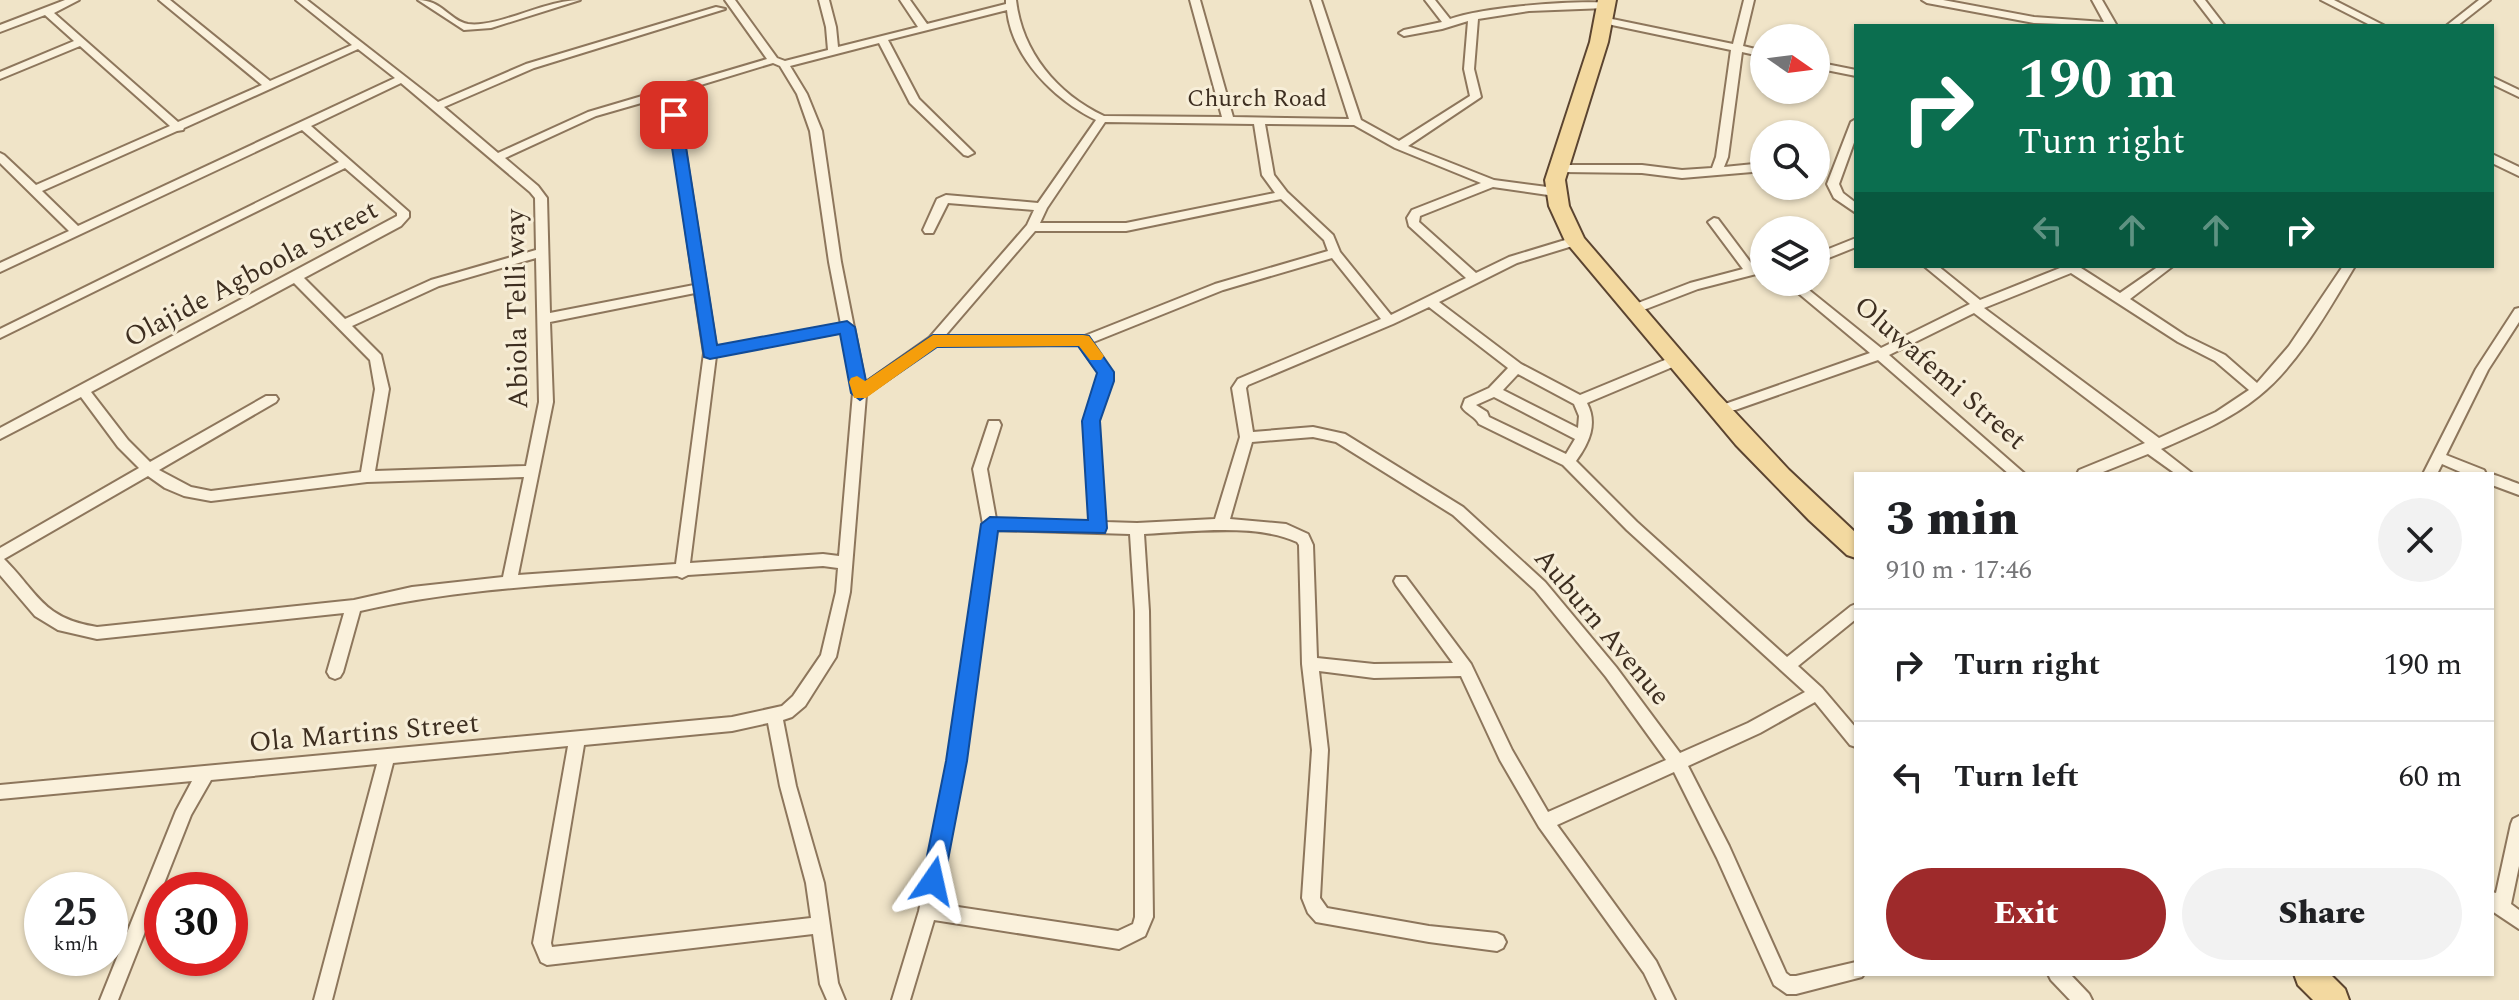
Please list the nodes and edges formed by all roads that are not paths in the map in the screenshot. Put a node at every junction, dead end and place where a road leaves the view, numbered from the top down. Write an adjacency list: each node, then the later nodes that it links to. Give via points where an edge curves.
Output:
1 (74, 0): 22 (street)
2 (164, 0): 47 (street)
3 (301, 0): 37 (street, Abiola Telli way)
4 (423, 0): 5 (street, via 464,27 487,26)
5 (575, 0)
6 (824, 0): 40 (street)
7 (905, 0): 32 (street)
8 (1195, 0): 52 (street)
9 (1316, 0): 54 (street)
10 (1430, 0): 25 (street)
11 (1749, 0): 38 (street)
12 (1927, 0): 24 (street)
13 (1998, 0): 24 (street)
14 (2097, 0): 28 (street)
15 (2200, 0): 29 (street)
16 (2326, 0): 30 (street)
17 (2485, 0): 31 (street)
18 (1011, 3): 32 (street); 51 (street, Church Road, via 1019,34 1040,70 1074,105)
19 (725, 4): 41 (street); 50 (street, via 559,56)
20 (1530, 4): 21 (street); 23 (street)
21 (1611, 7): 38 (street); 65 (main road); 70 (main road)
22 (53, 8): 33 (street); 36 (street, via 49,13)
23 (1473, 16): 25 (street); 58 (street, via 1469,69 1476,97)
24 (2004, 16): 26 (street); 27 (street)
25 (1448, 23): 34 (street)
26 (2012, 24)
27 (2100, 24)
28 (2111, 24)
29 (2218, 24)
30 (2371, 24)
31 (2454, 24)
32 (924, 28): 35 (street)
33 (0, 29)
34 (1404, 33)
35 (883, 40): 40 (street); 59 (street, via 914,101)
36 (80, 42): 44 (street); 57 (street)
37 (357, 46): 45 (street, Abiola Telli way); 47 (street)
38 (1737, 48): 39 (street); 66 (street)
39 (1750, 51)
40 (833, 53): 41 (street)
41 (779, 62): 48 (street); 102 (street, via 802,94 816,131)
42 (1830, 68): 43 (street)
43 (1854, 73)
44 (0, 76)
45 (399, 80): 50 (street, Abiola Telli way); 55 (street)
46 (2494, 82): 49 (street)
47 (269, 85): 57 (street)
48 (666, 94): 61 (street, via 592,114); 92 (street, via 676,124)
49 (2519, 94)
50 (437, 106): 61 (street, Abiola Telli way)
51 (1102, 119): 52 (street, Church Road); 72 (street)
52 (1229, 121): 53 (street, Church Road)
53 (1259, 121): 54 (street, Church Road); 71 (street, via 1265,166)
54 (1356, 122): 58 (street, Church Road)
55 (304, 126): 63 (street, Olajide Agboola Street); 77 (street)
56 (1854, 127): 73 (street, via 1833,184)
57 (179, 128): 69 (street)
58 (1399, 146): 68 (street, Church Road)
59 (968, 153)
60 (0, 157): 69 (street)
61 (496, 158): 80 (street, Abiola Telli way, via 541,198)
62 (2494, 159): 67 (street)
63 (346, 163): 90 (street, Olajide Agboola Street, via 403,217); 103 (street)
64 (1750, 168): 66 (street)
65 (1567, 169): 66 (street, via 1682,174); 96 (main road, via 1565,194 1579,231)
66 (1717, 169)
67 (2519, 172)
68 (1492, 183): 70 (street, Church Road); 91 (street, via 1413,218)
69 (33, 191): 77 (street)
70 (1555, 192): 78 (main road)
71 (1283, 195): 75 (street, via 1126,227); 81 (street, via 1329,238)
72 (1041, 207): 75 (street); 76 (street, via 946,199)
73 (1854, 207)
74 (1714, 222): 89 (street)
75 (1032, 227): 104 (street)
76 (929, 230)
77 (77, 232): 83 (street)
78 (1575, 241): 91 (street); 108 (main road)
79 (1854, 243): 82 (street)
80 (542, 252): 99 (street, Abiola Telli way); 101 (street, via 435,283)
81 (1335, 253): 100 (street); 105 (street, via 1219,287)
82 (1830, 253)
83 (0, 268)
84 (1932, 268): 97 (street)
85 (2072, 268): 97 (street)
86 (2075, 268): 94 (street)
87 (2164, 268): 94 (street)
88 (2348, 268): 111 (street)
89 (1749, 269): 96 (street)
90 (296, 277): 101 (street); 112 (street, Olajide Agboola Street)
91 (1473, 277): 95 (street)
92 (700, 288): 99 (street); 106 (street)
93 (1808, 296): 107 (street, Oluwafemi Street)
94 (2120, 300): 111 (street, via 2220,358)
95 (1430, 301): 100 (street); 109 (street)
96 (1642, 306): 116 (main road)
97 (1977, 306): 107 (street); 121 (street)
98 (2518, 315): 122 (street, via 2482,369)
99 (546, 318): 125 (street, Abiola Telli way, via 546,402)
100 (1389, 321): 120 (street, via 1243,382 1239,388)
101 (345, 324): 131 (street, via 367,345 381,373)
102 (847, 327): 106 (street); 113 (street)
103 (0, 334)
104 (933, 341): 105 (street); 113 (street)
105 (1083, 341): 136 (street, via 1105,372 1091,421)
106 (710, 353): 143 (street)
107 (1880, 354): 116 (street); 126 (street, Oluwafemi Street)
108 (1677, 360): 115 (street); 139 (main road, via 1770,466)
109 (1516, 367): 110 (street); 115 (street)
110 (1494, 391): 119 (street); 123 (street, via 1469,407 1484,420)
111 (2258, 391): 121 (street)
112 (84, 392): 118 (street, Olajide Agboola Street); 124 (street)
113 (860, 393): 141 (street)
114 (271, 399): 124 (street)
115 (1579, 401): 119 (street, via 1586,411)
116 (1730, 407): 138 (main road, via 1798,482)
117 (994, 425): 134 (street, via 980,469)
118 (0, 434)
119 (1582, 436): 123 (street)
120 (1247, 437): 135 (street); 157 (street, Auburn Avenue, via 1313,432 1340,438 1470,520 1540,586)
121 (2152, 445): 127 (street); 128 (street)
122 (2440, 458): 129 (street); 130 (street)
123 (1568, 461): 149 (street, via 1632,526)
124 (145, 470): 131 (street, via 182,491 211,496); 140 (street)
125 (533, 471): 131 (street); 145 (street, Abiola Telli way)
126 (2016, 472)
127 (2089, 472)
128 (2184, 472)
129 (2431, 472)
130 (2474, 472)
131 (367, 477)
132 (2494, 480): 133 (street)
133 (2519, 490)
134 (990, 524): 136 (street); 163 (street)
135 (1221, 524): 137 (street); 148 (street, via 1286,530 1303,538)
136 (1098, 528): 137 (street)
137 (1137, 529): 163 (street, via 1144,733 1144,917 1139,930 1119,940)
138 (1854, 532)
139 (1854, 546)
140 (0, 555)
141 (845, 563): 143 (street, via 823,560); 153 (street, via 828,657 799,701)
142 (0, 564): 146 (street, via 46,618 79,631)
143 (682, 572): 145 (street)
144 (1401, 581): 150 (street)
145 (509, 582): 146 (street)
146 (354, 606): 151 (street)
147 (1854, 612): 149 (street)
148 (1310, 664): 150 (street, via 1386,671); 166 (street, via 1320,750 1314,907 1322,916)
149 (1788, 665): 152 (street)
150 (1466, 669): 160 (street)
151 (335, 672)
152 (1817, 693): 154 (street); 157 (street)
153 (774, 716): 155 (street, Ola Martins Street); 165 (street)
154 (1854, 738)
155 (577, 739): 156 (street, Ola Martins Street); 165 (street, via 542,943 547,956)
156 (387, 756): 158 (street, Ola Martins Street); 172 (street)
157 (1678, 763): 160 (street); 167 (street, Auburn Avenue, via 1780,979 1787,985)
158 (206, 773): 159 (street, Ola Martins Street); 171 (street, via 184,811)
159 (2, 795)
160 (1545, 822): 175 (street, via 1650,967)
161 (2519, 824): 162 (street)
162 (2497, 904): 164 (street)
163 (928, 911): 174 (street)
164 (2519, 921)
165 (821, 925): 173 (street)
166 (1497, 942)
167 (1854, 971)
168 (2059, 976): 176 (street)
169 (2296, 976): 177 (main road)
170 (2311, 976): 178 (main road)
171 (109, 1000)
172 (323, 1000)
173 (836, 1000)
174 (901, 1000)
175 (1666, 1000)
176 (2083, 1000)
177 (2318, 1000)
178 (2334, 1000)

